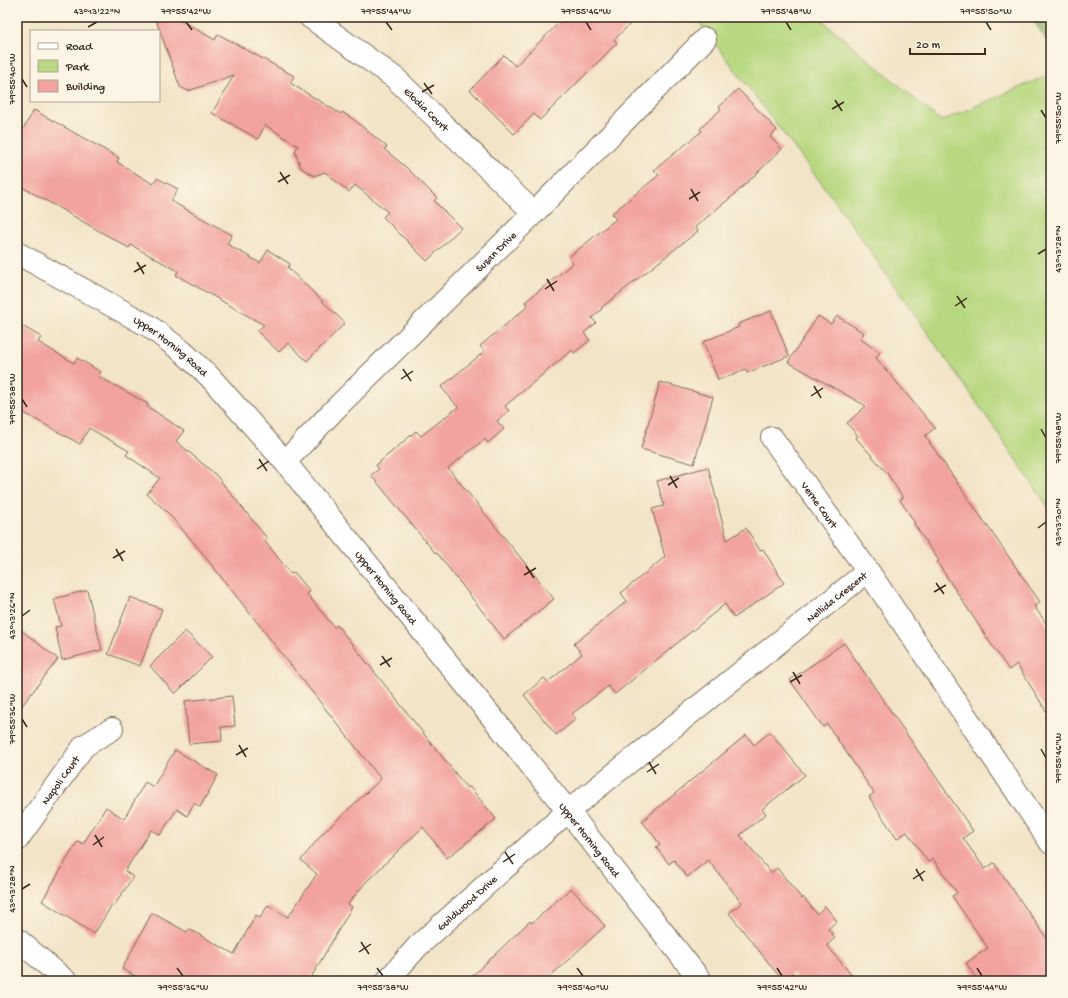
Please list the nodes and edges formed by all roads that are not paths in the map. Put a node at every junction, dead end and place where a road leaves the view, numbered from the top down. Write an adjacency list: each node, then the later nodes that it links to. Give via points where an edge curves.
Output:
1 (310, 17): 3 (street, Elodia Court, via 395,78)
2 (705, 39): 3 (street, Susan Drive)
3 (534, 213): 6 (street, Susan Drive, via 336,408)
4 (17, 253): 6 (street, Upper Horning Road, via 149,326 183,352 210,377)
5 (772, 438): 7 (street, Verne Court)
6 (285, 462): 9 (street, Upper Horning Road)
7 (868, 571): 9 (street, Nellida Crescent); 11 (street, Nellida Crescent)
8 (112, 728): 10 (street, Napoli Court, via 84,746)
9 (568, 812): 14 (street, Guildwood Drive, via 418,946); 15 (street, Upper Horning Road)
10 (17, 840)
11 (1051, 844)
12 (17, 939): 13 (street)
13 (66, 981)
14 (386, 981)
15 (701, 981)

